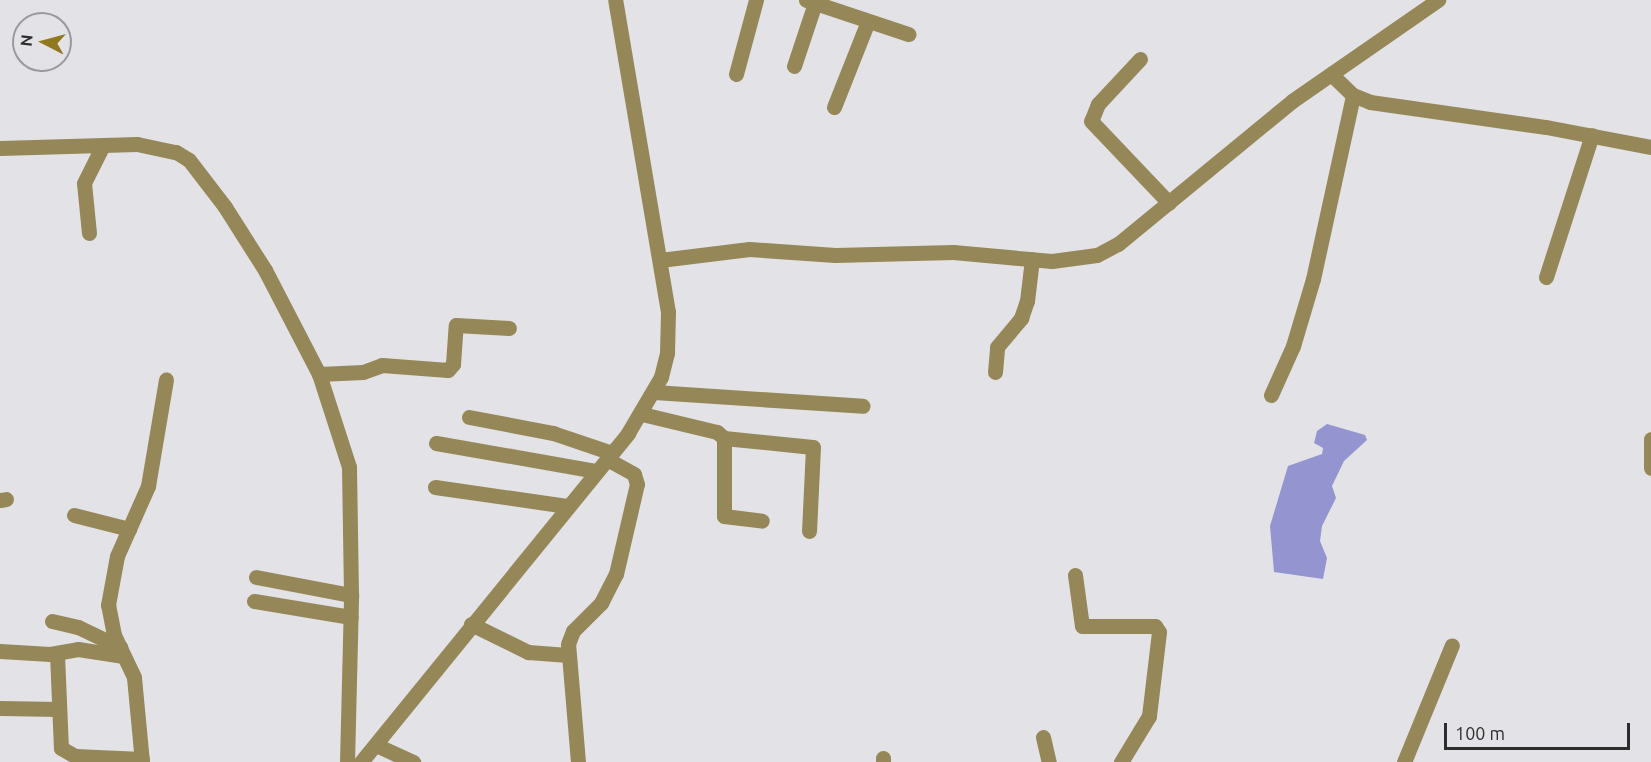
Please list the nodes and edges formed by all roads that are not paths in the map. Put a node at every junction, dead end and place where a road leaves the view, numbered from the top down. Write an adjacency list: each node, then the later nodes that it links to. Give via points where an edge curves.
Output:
1 (615, 0): 20 (street, via 628,95)
2 (756, 0): 9 (street)
3 (1438, 0): 10 (street)
4 (813, 1): 5 (street); 8 (street)
5 (868, 21): 6 (street); 12 (street)
6 (908, 34)
7 (1140, 59): 17 (street, via 1098,104 1091,121)
8 (794, 66)
9 (736, 74)
10 (1331, 74): 11 (street); 17 (street)
11 (1353, 95): 13 (street, via 1393,108 1486,117); 27 (street, via 1313,279 1293,346)
12 (834, 107)
13 (1592, 135): 15 (street); 21 (street)
14 (103, 145): 16 (street); 18 (street, via 84,183); 24 (street, via 158,147 189,160 265,270)
15 (1651, 147)
16 (0, 148)
17 (1169, 203): 19 (street, via 1118,244 1097,255)
18 (89, 233)
19 (1032, 259): 20 (street, via 953,252 835,255 749,249); 23 (street, via 1028,301 1021,318 997,347)
20 (660, 260): 26 (street, via 668,312 667,353)
21 (1546, 277)
22 (509, 328): 24 (street, via 456,325 453,364 448,370 382,365 363,372)
23 (995, 372)
24 (319, 374): 44 (street, via 349,467)
25 (166, 380): 40 (street, via 148,486)
26 (654, 392): 28 (street); 29 (street)
27 (1270, 395)
28 (863, 406)
29 (642, 414): 31 (street, via 717,432); 34 (street)
30 (469, 417): 34 (street, via 553,433)
31 (724, 438): 39 (street, via 724,516); 41 (street, via 813,447)
32 (1651, 439): 35 (street)
33 (436, 443): 34 (street)
34 (605, 461): 37 (street); 53 (street, via 629,470 637,479 626,543 607,594 573,631)
35 (1651, 468)
36 (435, 487): 37 (street)
37 (567, 506): 48 (street)
38 (74, 515): 40 (street)
39 (762, 521)
40 (129, 529): 51 (street, via 117,556 108,605 109,621)
41 (809, 531)
42 (1075, 575): 64 (street, via 1082,626 1155,626 1159,632 1149,716)
43 (256, 577): 44 (street)
44 (351, 595): 46 (street)
45 (254, 601): 46 (street)
46 (351, 617): 59 (street)
47 (52, 621): 51 (street, via 78,627)
48 (471, 624): 53 (street, via 528,652); 57 (street)
49 (1452, 645): 65 (street)
50 (0, 651): 52 (street)
51 (122, 651): 52 (street, via 78,649); 58 (street, via 134,677)
52 (57, 654): 55 (street)
53 (568, 655): 62 (street)
54 (0, 708): 55 (street)
55 (58, 709): 58 (street, via 61,748 66,753)
56 (1043, 737): 63 (street)
57 (376, 745): 60 (street); 61 (street)
58 (142, 761)
59 (347, 762)
60 (361, 762)
61 (413, 762)
62 (578, 762)
63 (1049, 762)
64 (1120, 762)
65 (1404, 762)

